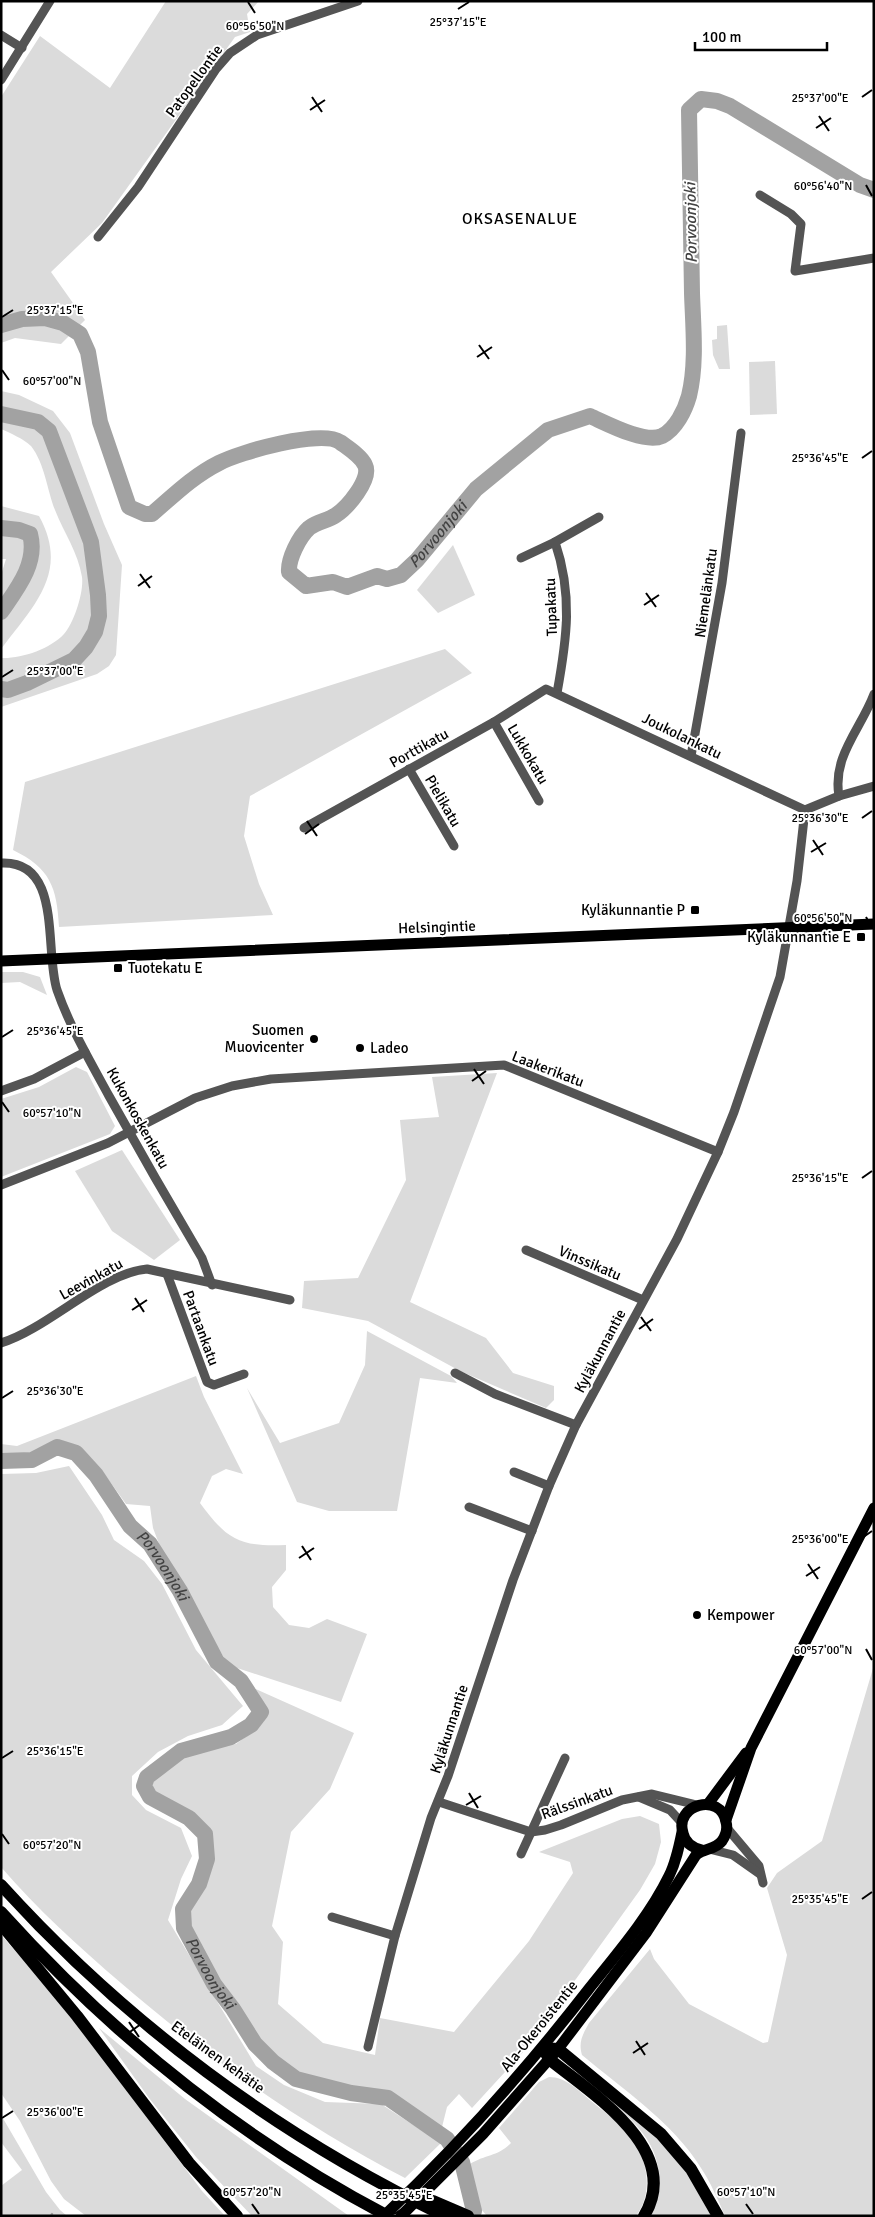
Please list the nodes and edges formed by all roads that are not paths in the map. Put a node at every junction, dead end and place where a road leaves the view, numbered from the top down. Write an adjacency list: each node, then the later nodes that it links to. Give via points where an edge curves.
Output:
1 (50, 1): 4 (street)
2 (358, 1): 7 (street, Patopellontie, via 257,35 230,53 138,187)
3 (1, 35): 4 (street)
4 (22, 48): 5 (street)
5 (1, 80)
6 (760, 195): 8 (street, via 801,224 795,271)
7 (98, 237)
8 (874, 258)
9 (741, 434): 17 (street, Niemelänkatu, via 722,583)
10 (599, 517): 11 (street)
11 (554, 542): 12 (street); 14 (street, Tupakatu, via 563,568 567,597 566,641)
12 (521, 558)
13 (546, 689): 14 (street, Joukolankatu); 16 (street, Porttikatu)
14 (557, 693): 17 (street, Joukolankatu)
15 (874, 694): 20 (street, via 843,753 838,787)
16 (494, 722): 18 (street, Porttikatu); 21 (street, Lukkokatu)
17 (691, 756): 22 (street, Joukolankatu)
18 (409, 769): 23 (street, Porttikatu); 24 (street, Pielikatu)
19 (874, 786): 20 (street)
20 (840, 796): 22 (street)
21 (539, 801)
22 (805, 810): 27 (street, Kyläkunnantie)
23 (304, 828)
24 (454, 846)
25 (1, 862): 28 (street, Kukonkoskenkatu, via 26,867 43,888)
26 (874, 924): 27 (main road, Helsingintie)
27 (789, 927): 28 (main road, Helsingintie); 33 (street, Kyläkunnantie, via 780,977)
28 (51, 960): 29 (main road, Helsingintie); 30 (street, Kukonkoskenkatu, via 61,1000)
29 (1, 961)
30 (85, 1052): 31 (street, via 34,1079); 32 (street, Kukonkoskenkatu)
31 (1, 1091)
32 (130, 1133): 33 (street, Laakerikatu, via 195,1098 232,1086 270,1079 504,1065); 34 (street, Laakerikatu); 37 (street, Kukonkoskenkatu, via 202,1258)
33 (718, 1152): 39 (street, Kyläkunnantie, via 677,1239)
34 (1, 1185)
35 (526, 1250): 39 (street, Vinssikatu)
36 (166, 1274): 37 (street, Leevinkatu); 40 (street, Leevinkatu, via 147,1269 125,1273 27,1332); 42 (street, Partaankatu, via 207,1382 214,1385)
37 (212, 1285): 38 (street, Leevinkatu)
38 (290, 1300)
39 (643, 1300): 43 (street, Kyläkunnantie)
40 (1, 1343)
41 (455, 1373): 43 (street, via 495,1394)
42 (244, 1374)
43 (576, 1425): 45 (street, Kyläkunnantie)
44 (514, 1472): 45 (street)
45 (549, 1486): 48 (street, Kyläkunnantie)
46 (469, 1507): 48 (street)
47 (874, 1508): 49 (main road)
48 (532, 1531): 52 (street, Kyläkunnantie, via 498,1622)
49 (750, 1748): 53 (main road); 54 (main road)
50 (565, 1758): 56 (street)
51 (639, 1797): 53 (street, Rälssinkatu, via 652,1794); 55 (street, via 670,1810); 56 (street, Rälssinkatu)
52 (439, 1802): 56 (street, Rälssinkatu); 63 (street, Kyläkunnantie, via 431,1818)
53 (703, 1805): 54 (main road, via 721,1811); 55 (main road, via 685,1814)
54 (727, 1824): 57 (main road, via 722,1842); 57 (street, via 759,1866 761,1878 733,1855)
55 (682, 1828): 57 (main road, via 687,1842); 66 (main road, Ala-Okeroistentie, via 678,1853 661,1891)
56 (531, 1832): 58 (street)
57 (706, 1850): 65 (main road, Ala-Okeroistentie, via 690,1862 646,1933)
58 (521, 1854)
59 (1, 1885): 68 (highway, Eteläinen kehätie, via 66,1953 183,2054 236,2093 329,2153)
60 (1, 1912): 71 (highway, via 107,2020 193,2092 296,2163)
61 (332, 1917): 63 (street)
62 (1, 1924): 69 (highway, via 77,2016 189,2163)
63 (395, 1936): 64 (street, Kyläkunnantie)
64 (368, 2048)
65 (558, 2049): 66 (highway); 75 (highway, via 660,2134 691,2169)
66 (546, 2054): 67 (main road, Ala-Okeroistentie); 74 (highway, via 614,2112 642,2143 653,2177 652,2193)
67 (478, 2130): 70 (main road, Ala-Okeroistentie); 72 (main road, Ala-Okeroistentie)
68 (442, 2211): 73 (highway, Eteläinen kehätie)
69 (237, 2216)
70 (384, 2216)
71 (388, 2216)
72 (401, 2216)
73 (468, 2216)
74 (644, 2216)
75 (718, 2216)

